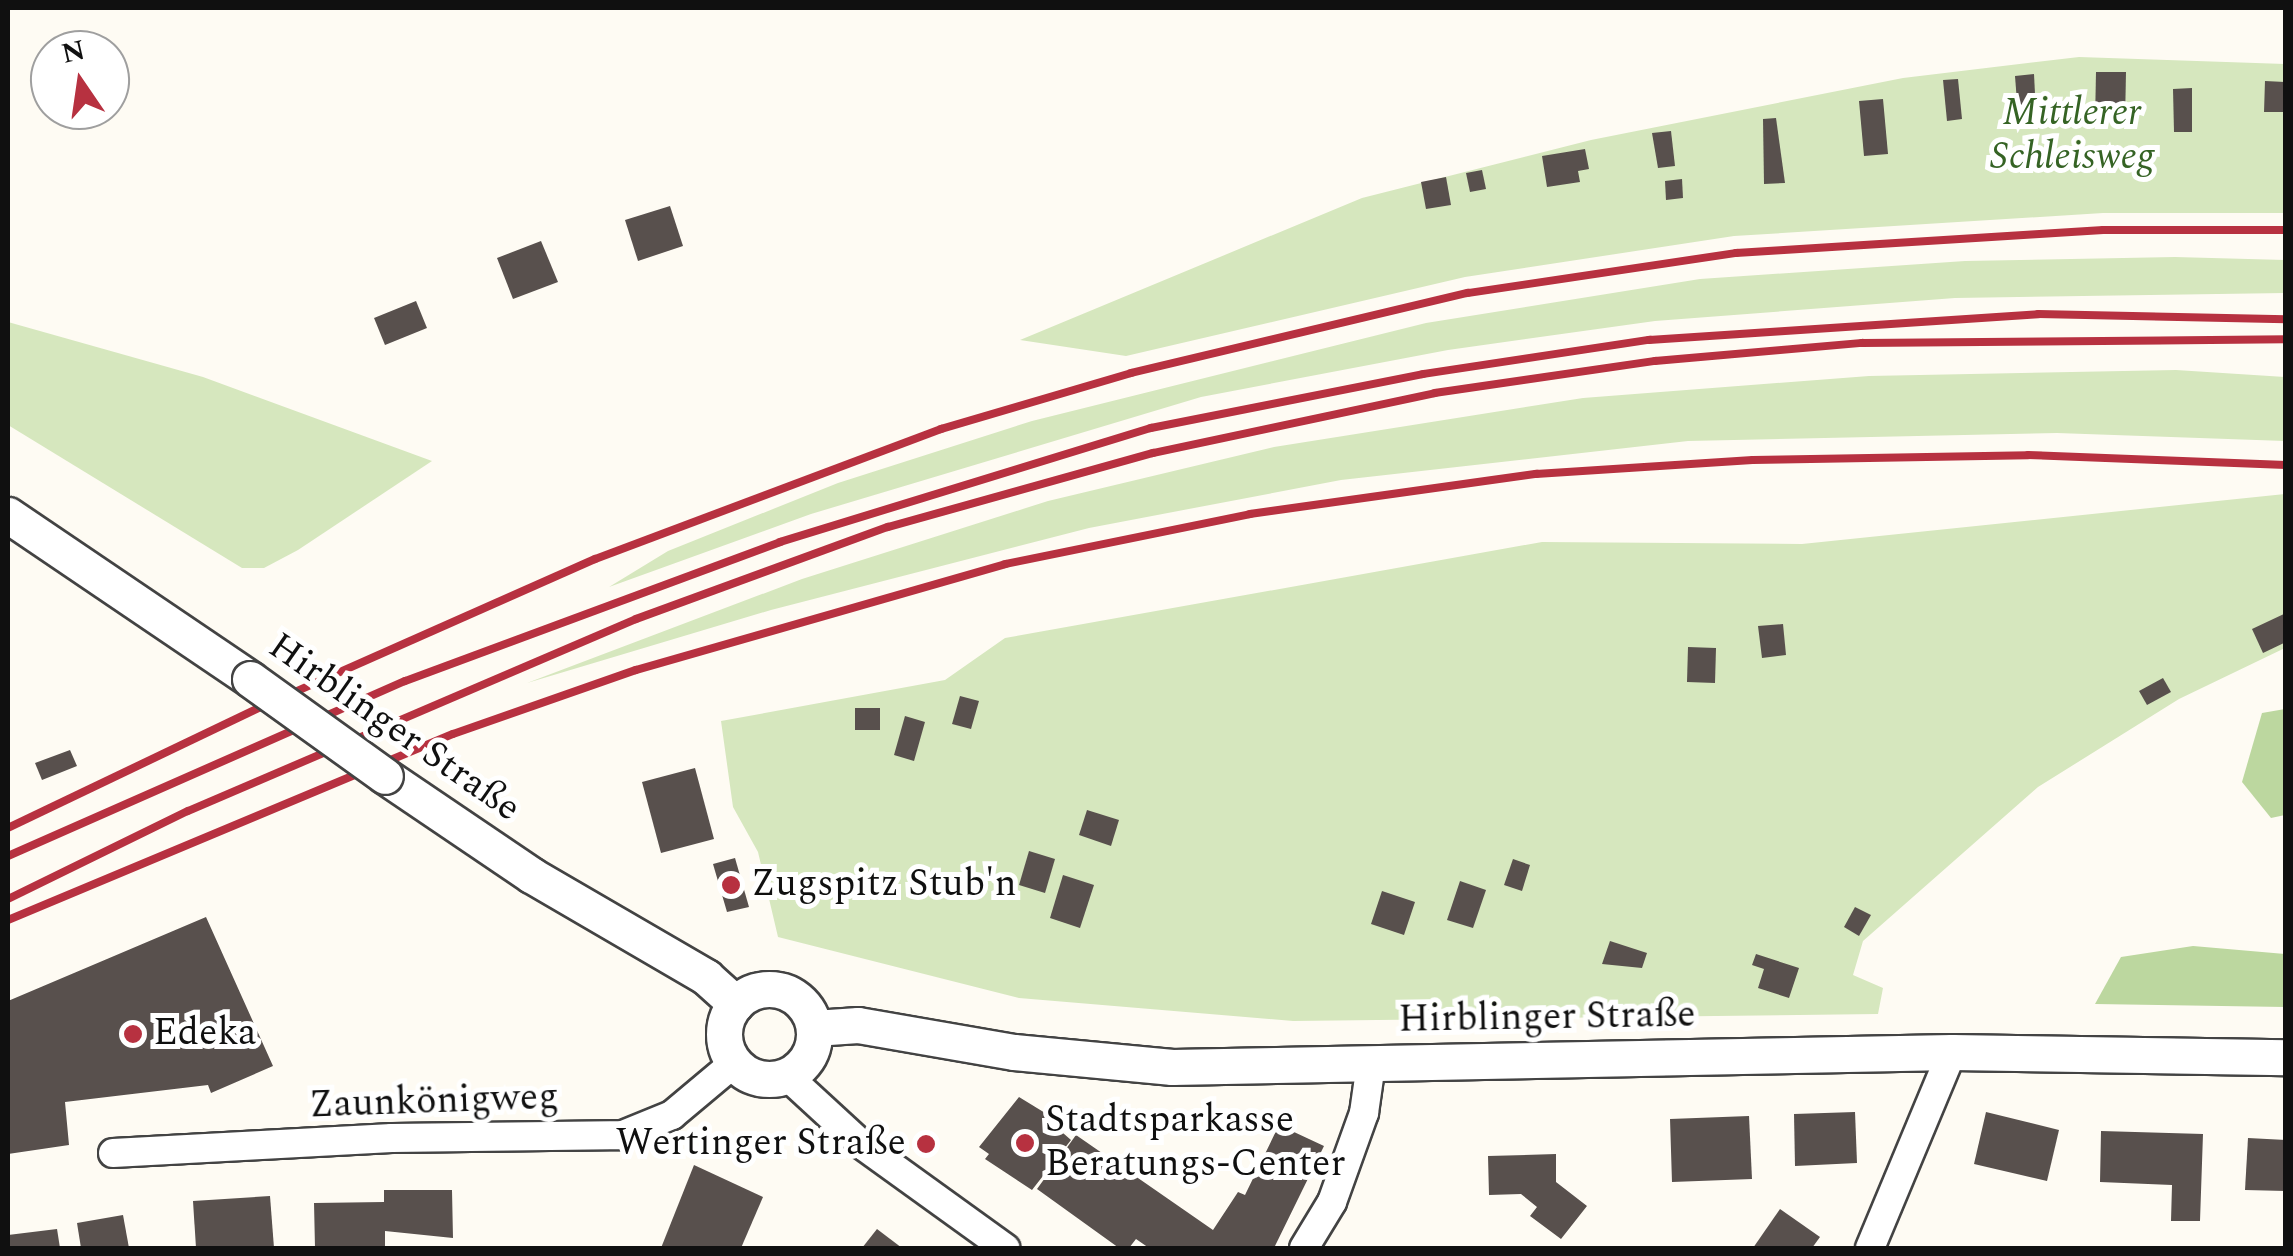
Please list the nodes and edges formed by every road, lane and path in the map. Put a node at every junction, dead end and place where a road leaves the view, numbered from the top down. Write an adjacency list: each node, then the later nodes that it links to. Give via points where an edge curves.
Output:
1 (8, 515): 2 (street, Hirblinger Straße, bridge, via 531,875 706,977)
2 (736, 1004): 3 (street, via 758,991 788,993); 6 (street, via 724,1040)
3 (814, 1028): 7 (street, Hirblinger Straße, via 858,1025 1100,1063); 8 (street, via 808,1057)
4 (1952, 1052): 5 (street, Hirblinger Straße); 7 (street, Hirblinger Straße); 12 (street)
5 (2286, 1058)
6 (734, 1063): 8 (street, via 756,1078); 9 (street, Zaunkönigweg, via 672,1115 623,1135 392,1138)
7 (1370, 1064): 11 (street, via 1364,1113 1332,1202)
8 (786, 1076): 10 (street, via 861,1144)
9 (114, 1153)
10 (1005, 1248)
11 (1304, 1248)
12 (1870, 1248)

